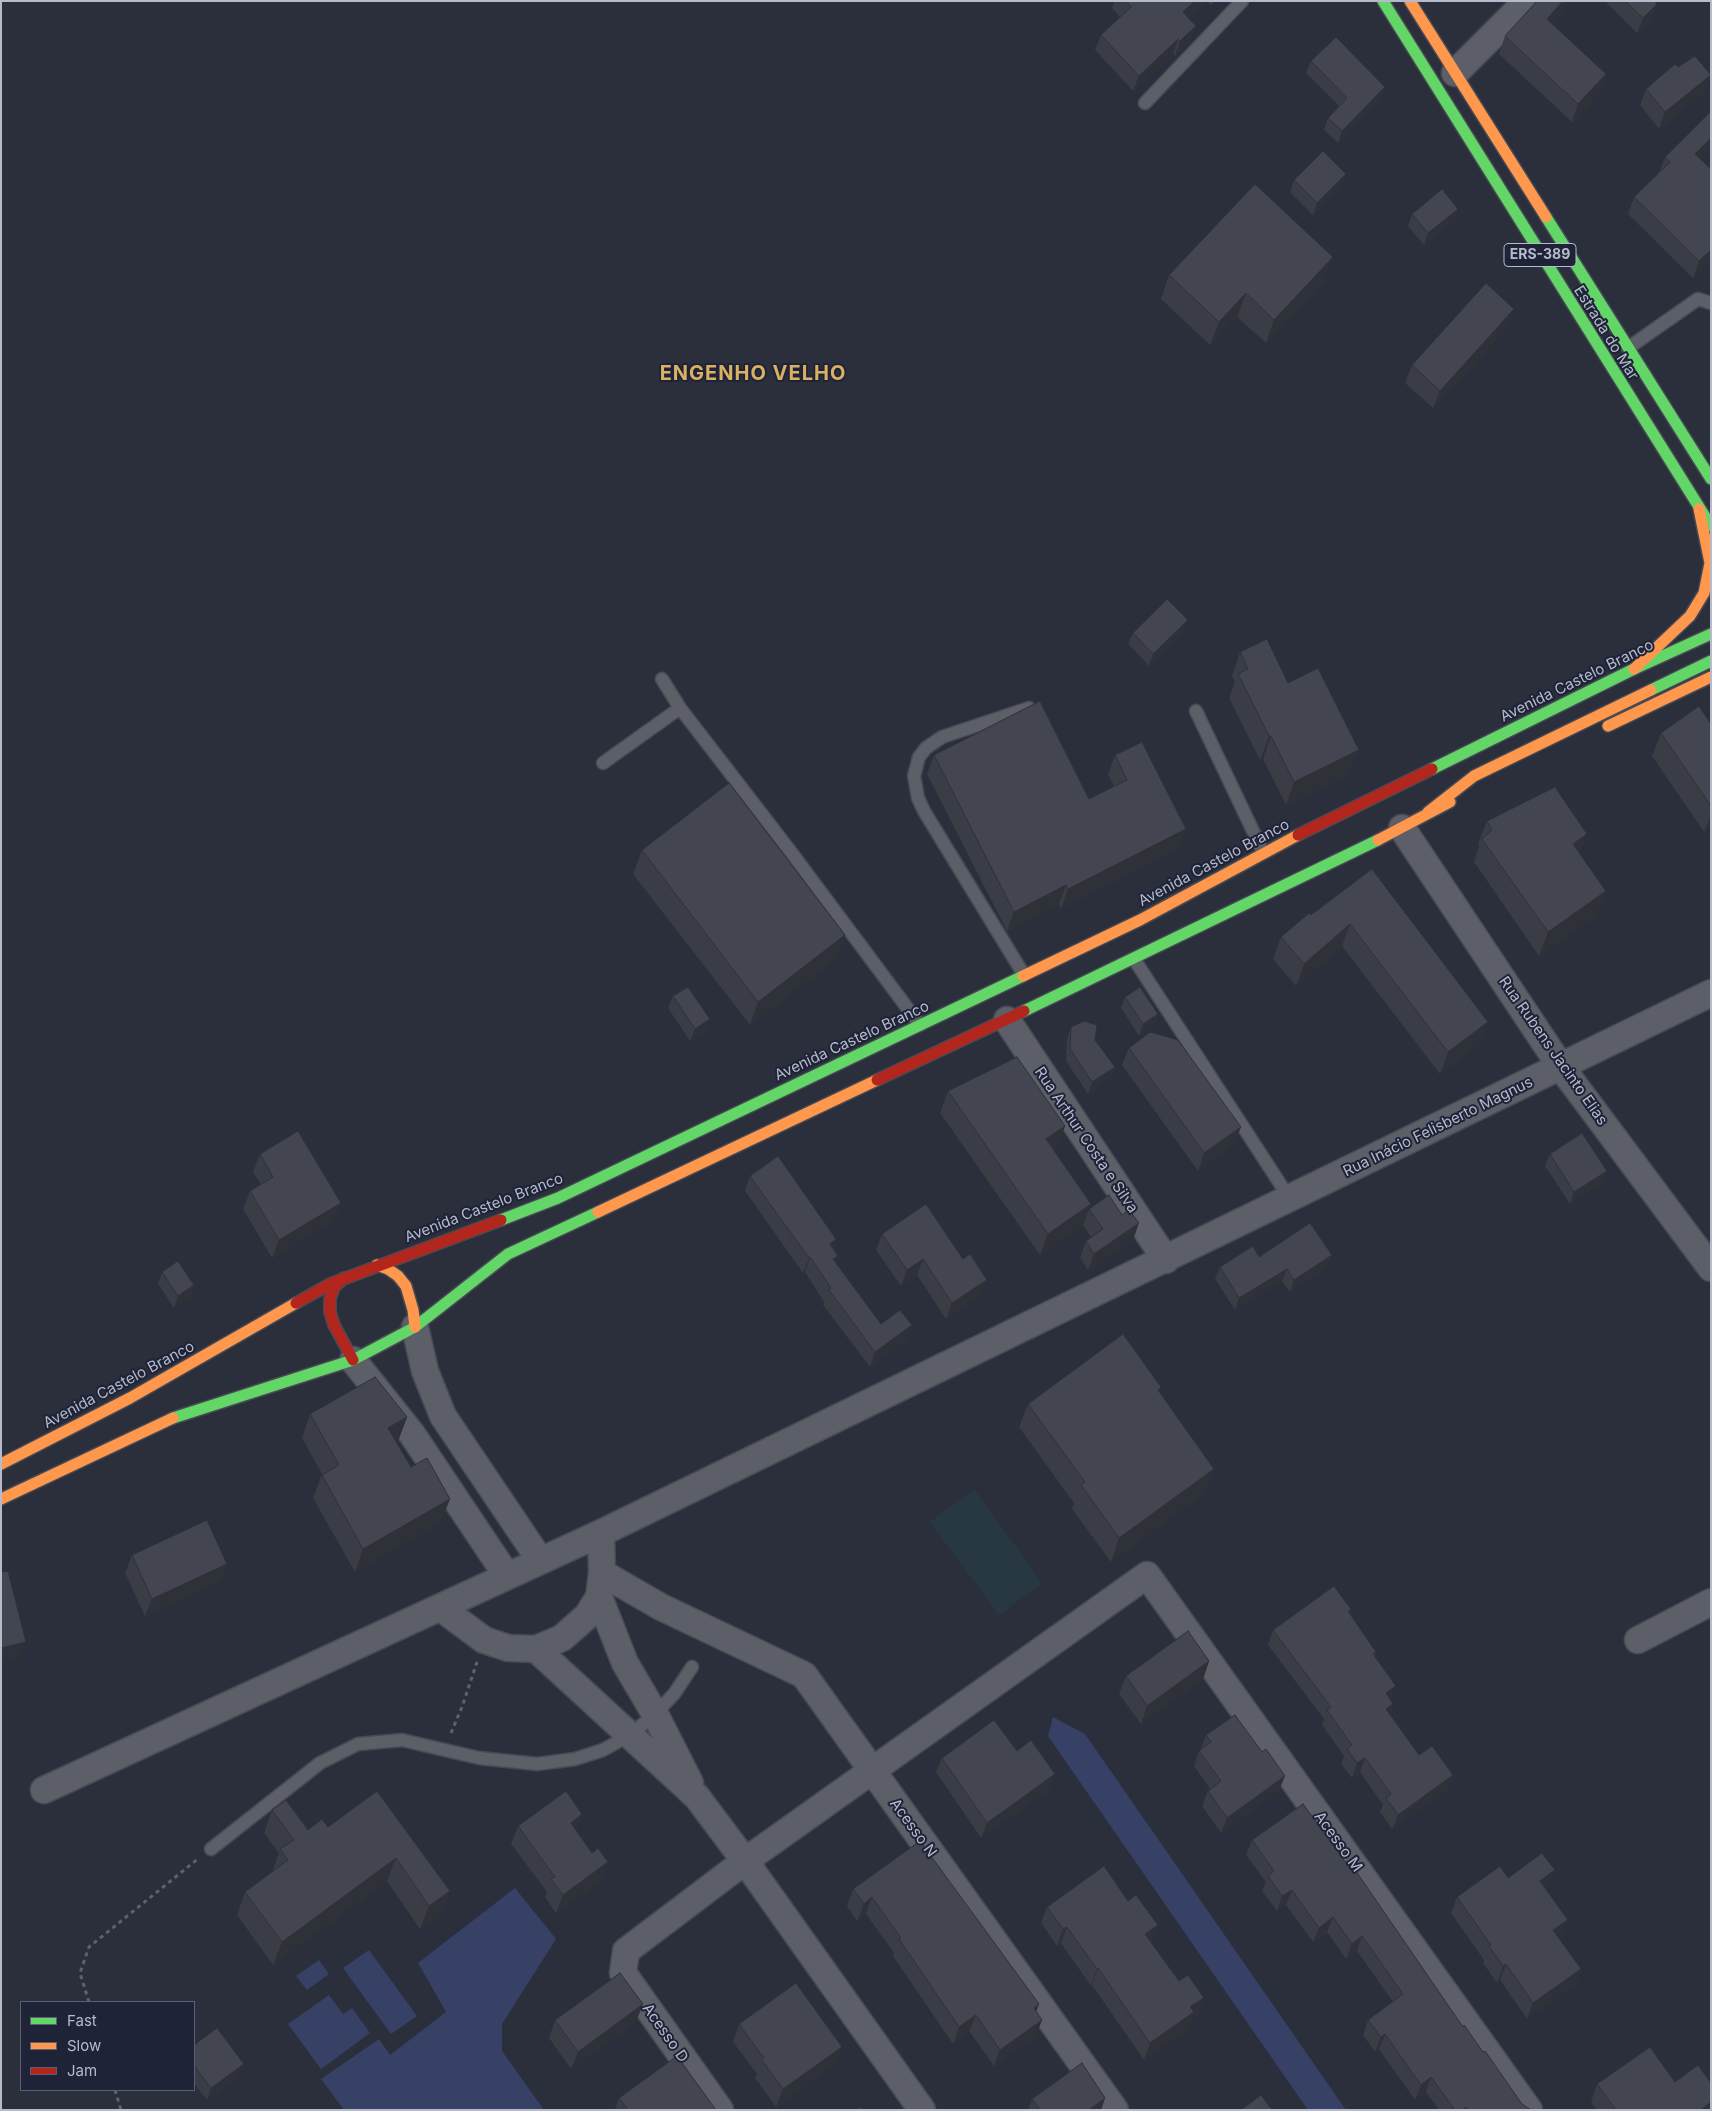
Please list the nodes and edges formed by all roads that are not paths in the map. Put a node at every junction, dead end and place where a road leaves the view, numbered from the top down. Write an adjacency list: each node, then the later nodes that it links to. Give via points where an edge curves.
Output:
1 (1242, 1): 6 (lane)
2 (1383, 1): 10 (main road, Estrada do Mar / ERS-389)
3 (1410, 1): 5 (main road, Estrada do Mar / ERS-389)
4 (1527, 1): 5 (street)
5 (1455, 73): 8 (main road, Estrada do Mar / ERS-389)
6 (1144, 103)
7 (1711, 303): 8 (lane, via 1698,299)
8 (1628, 348): 9 (main road, Estrada do Mar / ERS-389)
9 (1711, 479)
10 (1699, 509): 11 (main road, Estrada do Mar / ERS-389); 14 (main road, via 1710,563 1704,593 1690,616)
11 (1711, 526)
12 (1711, 634): 14 (main road, Avenida Castelo Branco)
13 (1711, 661): 23 (main road, via 1474,776)
14 (1634, 669): 25 (main road, Avenida Castelo Branco)
15 (1711, 677): 20 (main road)
16 (662, 679): 17 (lane)
17 (680, 708): 21 (lane); 30 (lane)
18 (1029, 708): 27 (lane, via 942,737 919,757 914,776 924,811)
19 (1196, 711): 25 (lane)
20 (1596, 732)
21 (603, 763)
22 (1472, 791): 23 (main road)
23 (1428, 812): 24 (main road)
24 (1402, 828): 26 (main road); 31 (street, Rua Rubens Jacinto Elias)
25 (1263, 852): 27 (main road, Avenida Castelo Branco, via 1140,920)
26 (1134, 959): 29 (main road); 32 (lane)
27 (1024, 975): 30 (main road, Avenida Castelo Branco)
28 (1711, 994): 31 (street, Rua Inácio Felisberto Magnus)
29 (1007, 1020): 33 (street, Rua Arthur Costa e Silva); 37 (main road, via 508,1254)
30 (920, 1025): 34 (main road, Avenida Castelo Branco, via 558,1198)
31 (1561, 1066): 32 (street, Rua Inácio Felisberto Magnus); 35 (street, Rua Rubens Jacinto Elias)
32 (1290, 1199): 33 (street, Rua Inácio Felisberto Magnus)
33 (1166, 1260): 43 (street, Rua Inácio Felisberto Magnus)
34 (377, 1266): 36 (main road, Avenida Castelo Branco); 37 (main road, via 388,1269 406,1286)
35 (1711, 1268)
36 (344, 1278): 38 (main road, via 334,1287 330,1312); 41 (main road, Avenida Castelo Branco, via 130,1398)
37 (415, 1327): 38 (main road); 39 (street, via 425,1370)
38 (353, 1360): 40 (street); 42 (main road, via 171,1418)
39 (443, 1416): 40 (street); 44 (street)
40 (412, 1434): 45 (street)
41 (1, 1464)
42 (1, 1499)
43 (601, 1533): 44 (street, Rua Inácio Felisberto Magnus); 46 (street)
44 (540, 1560): 45 (street, Rua Inácio Felisberto Magnus)
45 (507, 1576): 48 (street, Rua Inácio Felisberto Magnus)
46 (601, 1585): 50 (street, via 588,1616 562,1638); 52 (street, via 625,1663); 54 (street, Acesso N, via 661,1607 804,1675)
47 (1711, 1602): 49 (street)
48 (441, 1608): 50 (street, via 484,1640 508,1648); 55 (street, Rua Inácio Felisberto Magnus)
49 (1638, 1640)
50 (536, 1649): 53 (street)
51 (692, 1667): 52 (lane, via 674,1694)
52 (655, 1714): 53 (lane); 56 (street)
53 (630, 1735): 56 (street); 57 (lane, via 603,1750 575,1759 537,1764 480,1758 402,1740 358,1744 320,1763)
54 (872, 1770): 58 (street); 61 (street, Acesso N); 62 (street, Acesso M, via 1147,1575)
55 (44, 1790)
56 (697, 1797): 58 (street)
57 (211, 1849)
58 (745, 1861): 59 (street, Acesso D, via 626,1952 623,1973); 60 (street)
59 (720, 2110)
60 (922, 2110)
61 (1115, 2110)
62 (1529, 2110)

